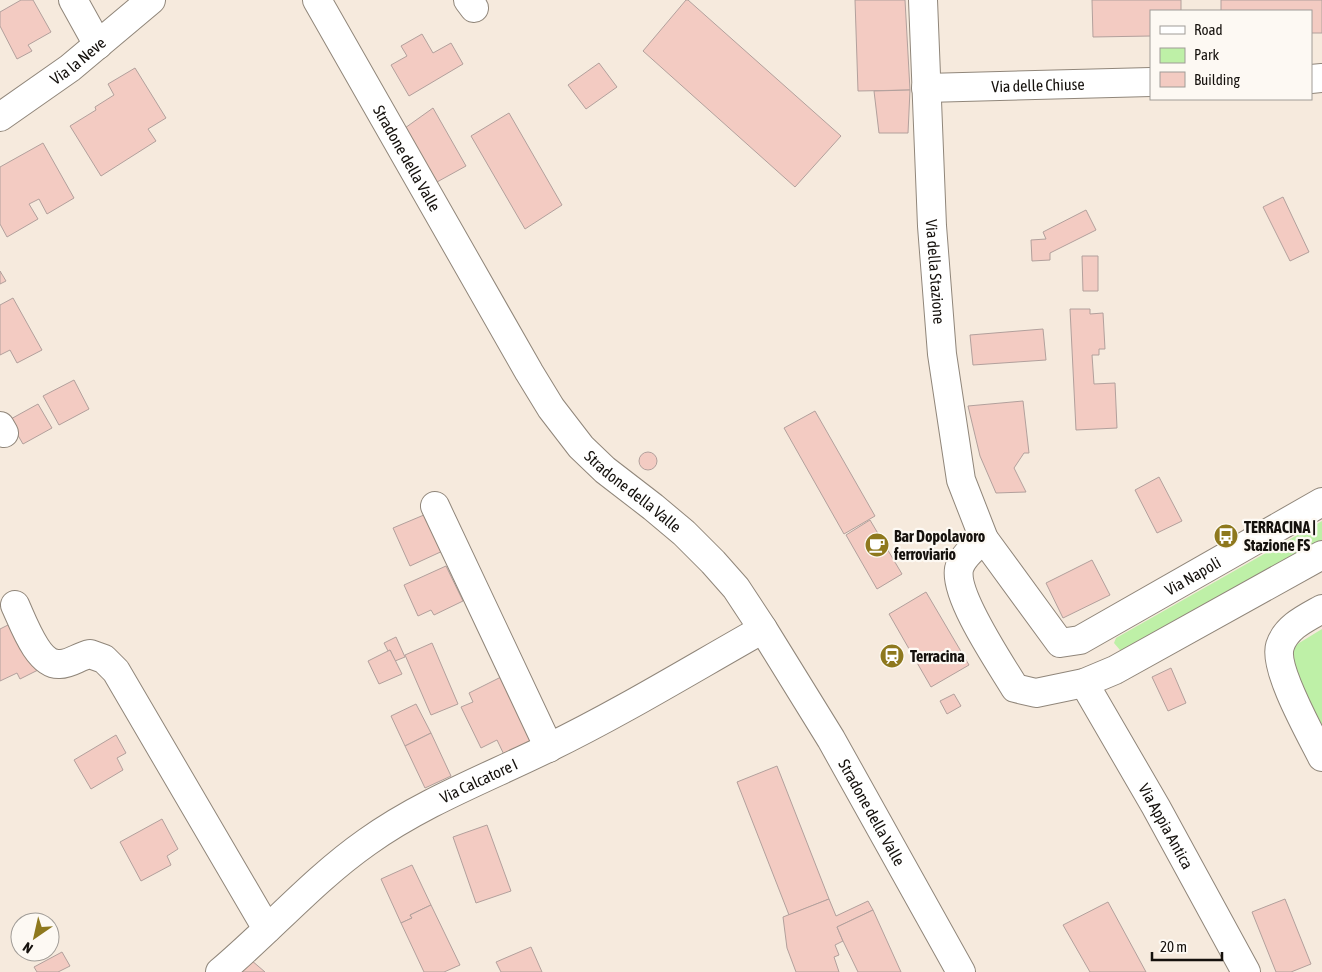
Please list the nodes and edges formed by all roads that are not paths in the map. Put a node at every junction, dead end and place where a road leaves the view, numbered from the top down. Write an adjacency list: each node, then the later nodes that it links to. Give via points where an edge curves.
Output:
1 (73, 0): 5 (street)
2 (151, 0): 5 (street, Via la Neve)
3 (317, 0): 15 (street, Stradone della Valle, via 551,408 600,466 669,520 713,562 736,588)
4 (923, 0): 7 (street, Via della Stazione)
5 (98, 45): 8 (street, Via la Neve)
6 (1150, 82): 7 (street, Via delle Chiuse)
7 (926, 88): 11 (street, Via della Stazione, via 942,354 961,480)
8 (0, 116)
9 (1322, 502): 16 (street, Via Napoli, via 1080,640)
10 (435, 506): 18 (street)
11 (984, 539): 16 (street, Via della Stazione); 17 (street, via 966,556 959,569 963,594 973,618 1015,688 1036,693)
12 (1322, 555): 17 (street, via 1126,665)
13 (15, 605): 20 (street, via 34,645 49,662 65,664 90,654 104,659 116,671)
14 (1322, 608): 19 (street, via 1291,628 1279,647 1282,674)
15 (763, 629): 18 (street, Via Calcatore I); 22 (street, Stradone della Valle, via 851,772)
16 (1060, 643)
17 (1084, 683): 23 (street, Via Appia Antica)
18 (549, 748): 20 (street, Via Calcatore I, via 437,800 388,827 326,874)
19 (1322, 757)
20 (267, 929): 21 (street, Via Calcatore I)
21 (220, 972)
22 (961, 972)
23 (1246, 972)

